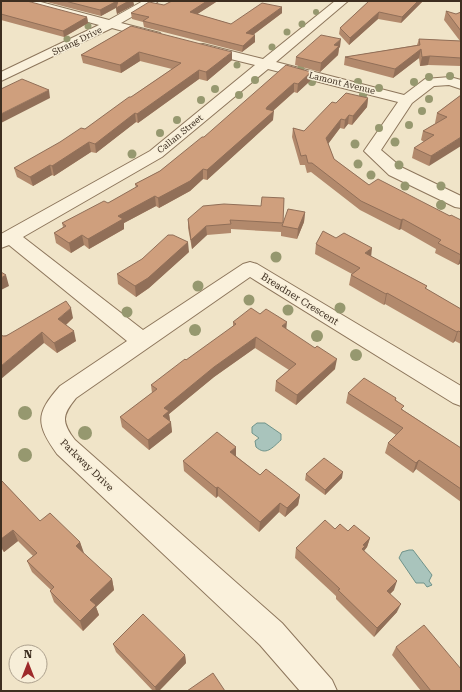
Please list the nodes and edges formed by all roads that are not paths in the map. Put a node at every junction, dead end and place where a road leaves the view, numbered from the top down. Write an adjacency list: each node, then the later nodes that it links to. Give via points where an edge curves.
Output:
1 (23, 1): 4 (street)
2 (152, 1): 4 (street, Strang Drive)
3 (342, 1): 7 (street, Callan Street)
4 (111, 24): 5 (street); 8 (street, Strang Drive)
5 (165, 38)
6 (188, 44): 7 (street, Lamont Avenue)
7 (266, 64): 10 (street, Lamont Avenue); 12 (street, Callan Street, via 156,154)
8 (1, 77)
9 (461, 85): 10 (street, via 450,81 430,82)
10 (407, 100): 11 (street, via 372,151 395,171)
11 (461, 203)
12 (6, 240): 13 (street)
13 (143, 342): 14 (street, Breadner Crescent, via 250,268); 15 (street, Parkway Drive, via 68,392 58,404 52,419 52,427 66,448 271,634)
14 (461, 397)
15 (321, 691)

